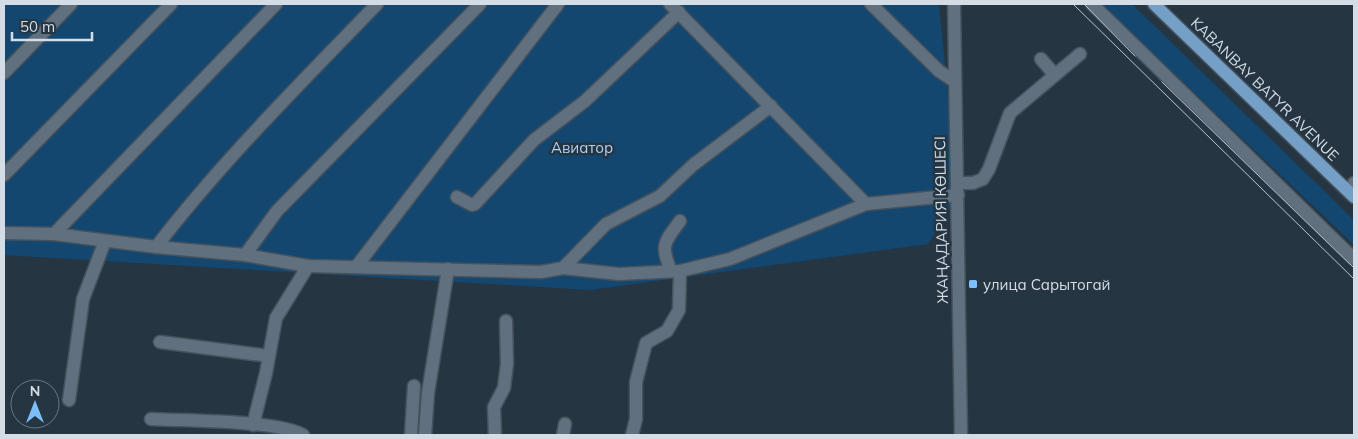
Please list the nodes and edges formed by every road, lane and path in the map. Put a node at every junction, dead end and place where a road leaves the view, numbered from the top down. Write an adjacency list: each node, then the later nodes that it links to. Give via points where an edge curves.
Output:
1 (71, 4): 14 (street)
2 (171, 4): 18 (street)
3 (276, 4): 25 (street)
4 (377, 4): 27 (street, via 241,145 195,196)
5 (480, 4): 28 (street, via 277,212)
6 (558, 4): 31 (street)
7 (871, 4): 16 (street, via 939,71)
8 (954, 4): 16 (street, ЖАҢАДАРИЯ КӨШЕСІ)
9 (1092, 4): 29 (street)
10 (1154, 4): 20 (main road, KABANBAY BATYR AVENUE)
11 (675, 8): 17 (street); 21 (street, via 585,101 534,140 475,204)
12 (1080, 54): 15 (street)
13 (1041, 59): 15 (street)
14 (4, 73)
15 (1054, 74): 19 (street, via 1010,113 990,169 983,179)
16 (954, 81): 19 (street, ЖАҢАДАРИЯ КӨШЕСІ)
17 (770, 106): 22 (street); 32 (street, via 693,165 660,196 606,224)
18 (4, 175)
19 (957, 189): 22 (street); 47 (street, ЖАҢАДАРИЯ КӨШЕСІ)
20 (1352, 190)
21 (456, 197)
22 (866, 204): 34 (street, via 730,259)
23 (680, 221): 34 (street, via 665,241 663,251)
24 (4, 233): 25 (street)
25 (54, 234): 26 (street)
26 (105, 241): 27 (street); 39 (street, via 83,299)
27 (156, 247): 28 (street)
28 (245, 255): 30 (street)
29 (1354, 259)
30 (308, 266): 31 (street); 37 (street, via 276,318)
31 (356, 267): 33 (street)
32 (562, 268): 33 (street, via 541,272); 34 (street, via 618,274)
33 (448, 270): 44 (street, via 430,375)
34 (675, 271): 46 (street, via 679,310 667,331 646,343 636,382 636,419)
35 (506, 321): 45 (street, via 507,364 504,388 494,407)
36 (160, 342): 37 (street)
37 (269, 356): 41 (street)
38 (414, 386): 43 (street)
39 (69, 400)
40 (151, 419): 41 (street)
41 (253, 425): 42 (street, via 296,431)
42 (302, 435)
43 (411, 435)
44 (424, 435)
45 (495, 435)
46 (632, 435)
47 (961, 435)

